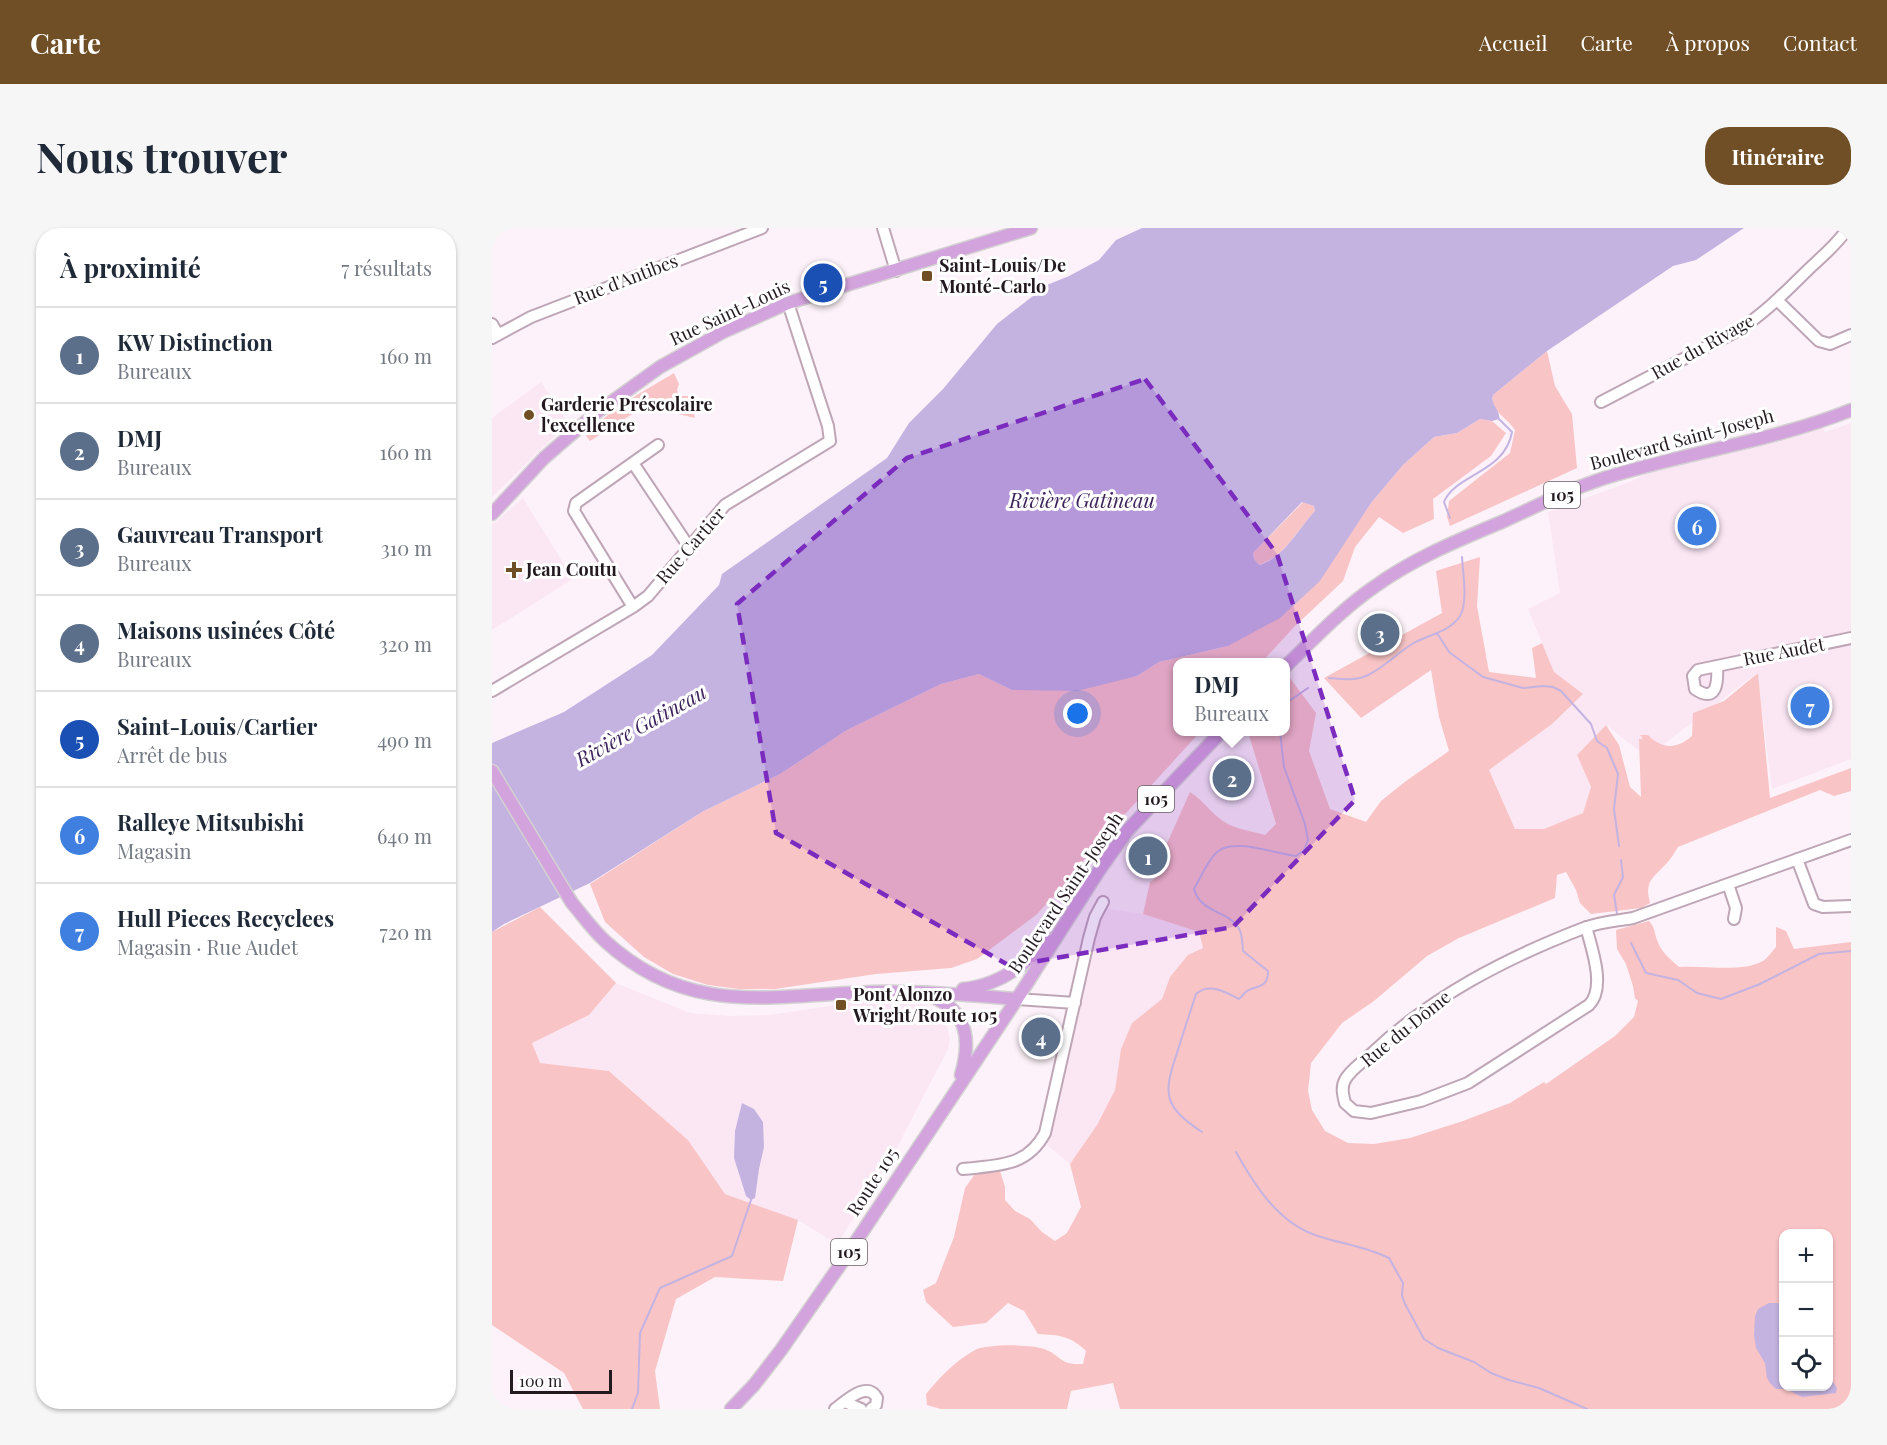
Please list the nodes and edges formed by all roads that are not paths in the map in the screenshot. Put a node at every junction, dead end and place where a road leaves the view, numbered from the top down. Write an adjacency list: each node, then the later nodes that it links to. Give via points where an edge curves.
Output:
1 (762, 228): 10 (street, Rue d'Antibes, via 531,317)
2 (883, 228): 5 (street)
3 (1030, 228): 5 (main road, Rue Saint-Louis)
4 (1848, 228): 6 (street, Rue du Rivage)
5 (896, 271): 7 (main road, Rue Saint-Louis)
6 (1778, 301): 9 (street, via 1822,343 1834,343); 11 (street, Rue du Rivage, via 1737,331)
7 (788, 303): 15 (main road, Rue Saint-Louis, via 713,338 622,393 544,458); 16 (street, Rue Cartier, via 830,441 725,505)
8 (492, 324): 10 (street)
9 (1851, 335)
10 (495, 336)
11 (1601, 402)
12 (1851, 410): 19 (main road, Boulevard Saint-Joseph / 105, via 1589,483 1437,550 1372,588)
13 (658, 445): 14 (street)
14 (633, 463): 16 (street); 17 (street, via 576,502 574,511)
15 (492, 514)
16 (689, 547): 17 (street, Rue Cartier, via 648,596)
17 (633, 607): 21 (street, Rue Cartier)
18 (1851, 638): 20 (street, Rue Audet)
19 (1290, 662)
20 (1717, 666)
21 (492, 691)
22 (1217, 736): 26 (main road, Boulevard Saint-Joseph / 105, via 1136,820)
23 (492, 771): 32 (main road, via 572,903 601,938 666,981 704,994 755,999)
24 (1851, 840): 25 (street, Rue du Dôme)
25 (1797, 859): 27 (street, Rue du Dôme); 29 (street, via 1814,904)
26 (1098, 872): 32 (main road, via 1050,939 1008,975 972,988); 33 (main road, Boulevard Saint-Joseph / 105)
27 (1728, 884): 30 (street, via 1736,908); 31 (street, Rue du Dôme, via 1633,918)
28 (1103, 902): 34 (street, via 1095,917)
29 (1851, 906)
30 (1734, 919)
31 (1586, 927): 31 (street, Rue du Dôme, via 1478,976 1401,1027 1346,1079 1345,1102 1354,1111 1371,1113 1447,1093 1589,1005 1598,986)
32 (918, 991): 33 (main road); 35 (main road, via 948,1004 965,1031 967,1049)
33 (1017, 999): 34 (street); 35 (main road, Route 105 / 105)
34 (1075, 1003): 36 (street, via 1049,1119 1039,1144 1019,1160)
35 (957, 1089): 38 (main road, Route 105 / 105, via 781,1350)
36 (963, 1169)
37 (840, 1406): 39 (street); 40 (street, via 870,1390 877,1398)
38 (732, 1409)
39 (861, 1409)
40 (871, 1409)

